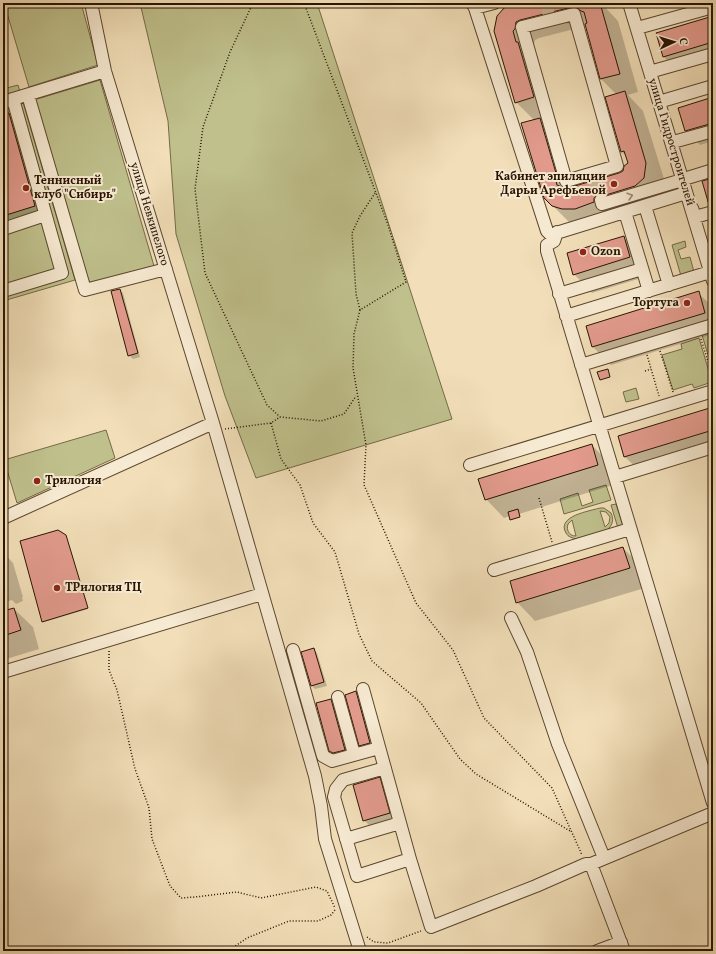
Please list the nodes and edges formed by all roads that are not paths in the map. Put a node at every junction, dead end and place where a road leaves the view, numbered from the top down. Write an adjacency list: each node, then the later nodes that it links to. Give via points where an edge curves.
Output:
1 (91, 3): 9 (street, улица Невкипелого)
2 (494, 3): 5 (street)
3 (629, 3): 19 (street, улица Гидростроителей)
4 (634, 3): 7 (street)
5 (474, 5): 27 (street, via 545,229 550,234)
6 (713, 7): 7 (street)
7 (641, 27): 10 (street)
8 (713, 54): 10 (street)
9 (105, 71): 12 (street); 29 (street, улица Невкипелого)
10 (653, 71): 14 (street)
11 (713, 86): 14 (street)
12 (28, 95): 13 (street); 29 (street, via 85,290)
13 (8, 101): 25 (street)
14 (662, 101): 16 (street)
15 (713, 131): 16 (street)
16 (673, 142): 19 (street)
17 (713, 170): 19 (street)
18 (593, 176): 18 (street, via 566,181 522,27 574,14 617,166)
19 (683, 179): 20 (street, улица Гидростроителей); 21 (street, one-way to 19, via 602,204); 24 (street, via 695,217)
20 (686, 193): 22 (street); 28 (street, улица Гидростроителей)
21 (601, 200)
22 (645, 206): 23 (street); 31 (street)
23 (625, 212): 27 (street); 30 (street)
24 (713, 212)
25 (46, 215): 26 (street); 32 (street, via 62,273)
26 (3, 229)
27 (557, 232): 34 (street, via 554,242 546,248)
28 (711, 268): 31 (street)
29 (166, 269): 39 (street, улица Невкипелого)
30 (642, 269): 33 (street); 34 (street)
31 (669, 285): 33 (street)
32 (3, 291)
33 (649, 291): 35 (street)
34 (559, 294): 35 (street)
35 (566, 316): 37 (street)
36 (713, 325): 37 (street)
37 (581, 365): 40 (street)
38 (713, 391): 40 (street)
39 (213, 423): 44 (street); 47 (street, улица Невкипелого)
40 (599, 426): 42 (street); 43 (street)
41 (713, 447): 43 (street)
42 (470, 465)
43 (615, 477): 45 (street)
44 (3, 518)
45 (630, 529): 46 (street); 56 (street)
46 (494, 570)
47 (262, 594): 50 (street); 64 (street, улица Невкипелого, via 315,776 325,839)
48 (512, 618): 60 (street, via 527,652 558,744)
49 (293, 650): 54 (street, via 323,756 332,761)
50 (3, 672)
51 (362, 689): 53 (street)
52 (338, 697): 54 (street)
53 (380, 748): 54 (street); 55 (street)
54 (354, 754)
55 (385, 768): 58 (street); 59 (street, via 343,780 336,789 334,797)
56 (713, 802)
57 (713, 813): 60 (street)
58 (400, 823): 59 (street); 61 (street)
59 (346, 839): 61 (street, via 357,876)
60 (604, 858): 62 (street)
61 (410, 859): 62 (street, via 431,927)
62 (589, 864): 63 (street)
63 (622, 946): 65 (street)
64 (360, 951)
65 (597, 951)

